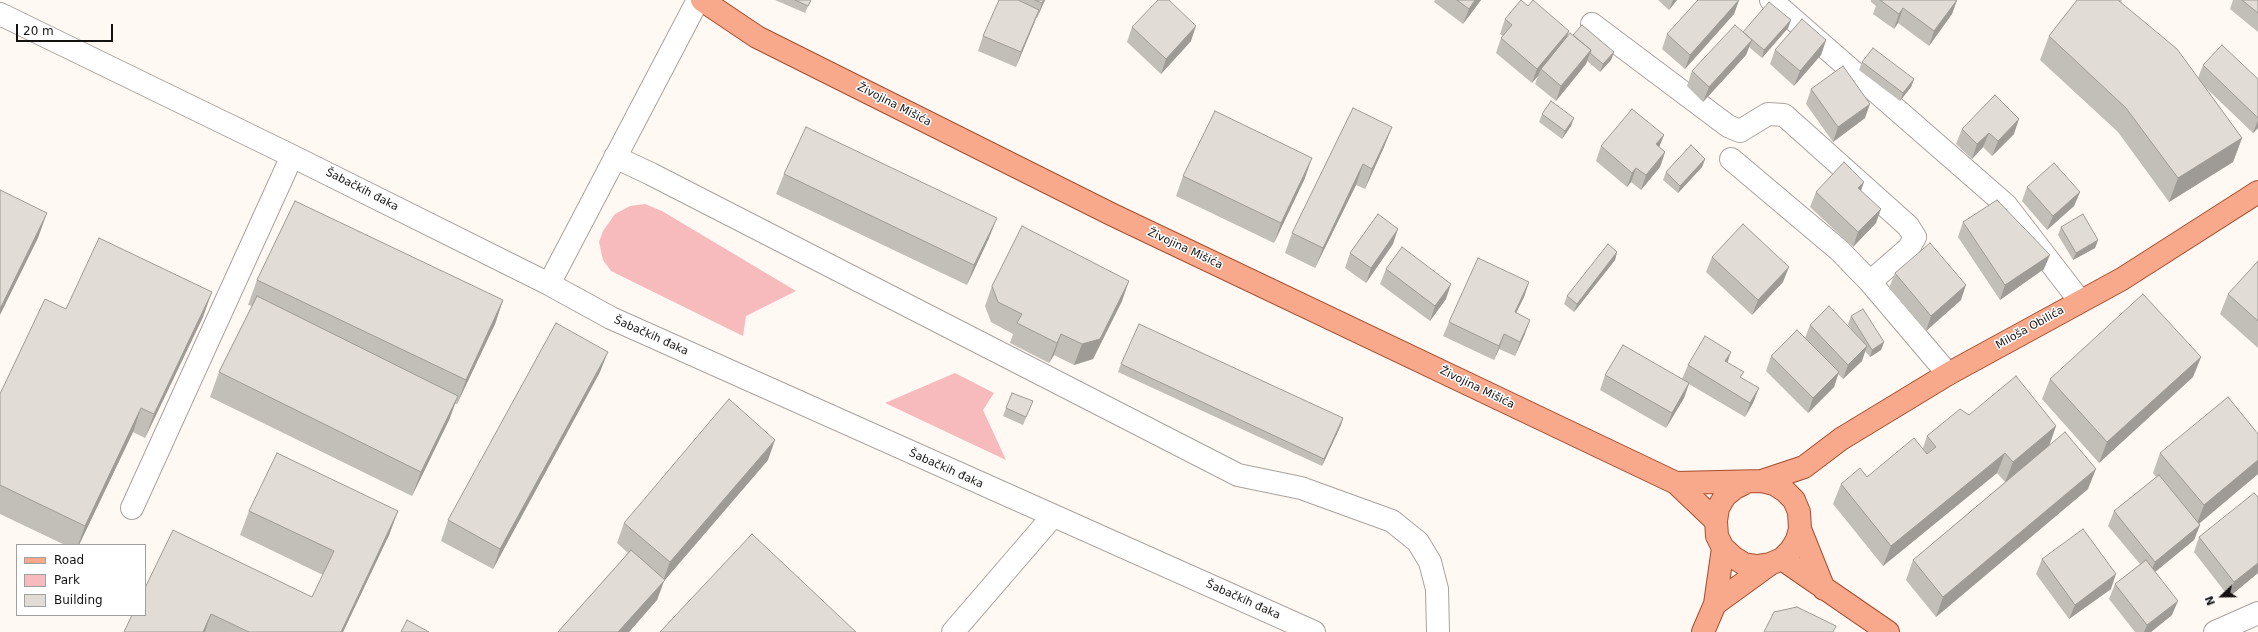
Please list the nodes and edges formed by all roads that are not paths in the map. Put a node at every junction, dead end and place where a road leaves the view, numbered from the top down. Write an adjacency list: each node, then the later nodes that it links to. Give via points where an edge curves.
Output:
1 (698, 0): 7 (street)
2 (702, 0): 16 (main road, Živojina Mišića, via 757,37 1106,211)
3 (1771, 0): 12 (street, via 2006,205)
4 (0, 14): 6 (street, Šabačkih đaka)
5 (1592, 24): 10 (street, via 1728,126 1740,131 1768,114 1784,115 1908,226 1915,237 1909,248)
6 (292, 156): 11 (street, Šabačkih đaka); 17 (street)
7 (615, 157): 11 (street); 28 (street, via 1238,475 1301,488 1392,522 1418,542 1430,562 1437,589)
8 (1731, 159): 10 (street, via 1839,250)
9 (2258, 192): 12 (main road, Miloša Obilića, via 2122,279)
10 (1870, 282): 13 (street)
11 (549, 284): 18 (street, Šabačkih đaka, via 611,318)
12 (2080, 301): 13 (main road, Miloša Obilića)
13 (1948, 374): 14 (main road, Miloša Obilića, via 1841,439)
14 (1804, 466): 15 (main road, Miloša Obilića); 20 (main road)
15 (1754, 481): 16 (main road); 19 (main road, via 1735,488 1725,496 1718,508); 20 (main road, via 1774,484 1785,491 1794,500)
16 (1676, 483): 19 (main road)
17 (132, 508)
18 (1053, 516): 26 (street); 27 (street, Šabačkih đaka)
19 (1716, 521): 21 (main road, via 1717,536)
20 (1800, 521): 22 (main road, via 1797,540); 23 (main road)
21 (1724, 548): 22 (main road, via 1733,558 1744,564 1758,566); 24 (main road)
22 (1776, 561): 23 (main road); 24 (main road)
23 (1824, 589): 30 (main road)
24 (1715, 604): 29 (main road)
25 (2258, 613): 31 (street)
26 (953, 632)
27 (1314, 632)
28 (1438, 632)
29 (1703, 632)
30 (1888, 632)
31 (2216, 632)

